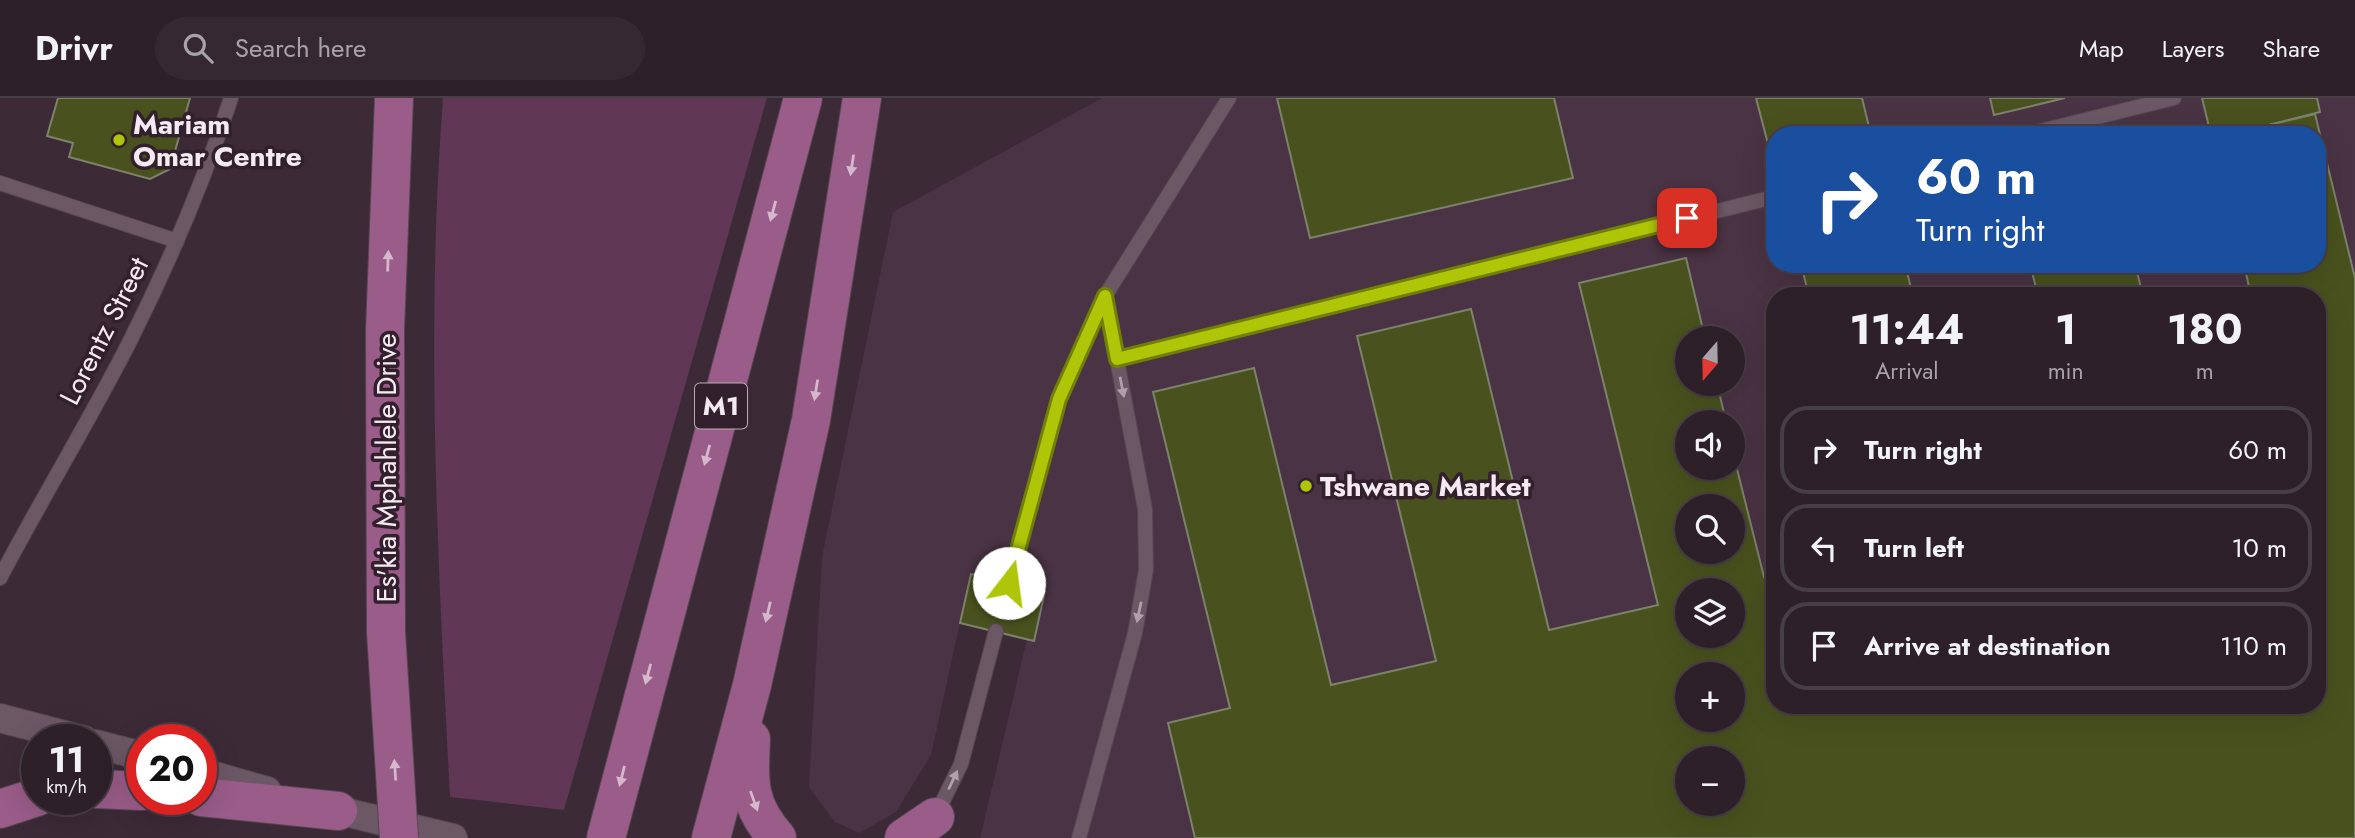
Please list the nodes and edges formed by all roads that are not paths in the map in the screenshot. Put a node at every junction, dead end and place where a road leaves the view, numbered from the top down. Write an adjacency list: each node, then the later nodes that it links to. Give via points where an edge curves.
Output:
1 (231, 98): 10 (lane, Lorentz Street)
2 (394, 98): 25 (main road, Es'kia Mphahlele Drive, one-way to 2, bridge, via 386,632 385,330)
3 (803, 98): 27 (main road, M1, one-way to 27)
4 (862, 98): 16 (main road, one-way to 16, via 811,420)
5 (1228, 98): 11 (lane)
6 (2174, 98): 7 (lane)
7 (2061, 126)
8 (0, 183): 10 (lane)
9 (1766, 199): 12 (lane)
10 (177, 242): 13 (lane, Lorentz Street, via 131,340)
11 (1105, 296): 12 (lane); 14 (lane, via 1059,399)
12 (1117, 359): 31 (lane, one-way to 31, via 1145,509 1146,570 1135,633)
13 (0, 578)
14 (1009, 583)
15 (996, 631): 24 (lane, one-way to 15, via 961,764)
16 (752, 685): 28 (main road); 29 (main road, one-way to 29, via 749,787 754,807)
17 (0, 719): 18 (street)
18 (21, 724)
19 (217, 777): 23 (street)
20 (217, 799): 23 (main road)
21 (21, 802): 22 (main road)
22 (0, 809)
23 (338, 811): 26 (street)
24 (927, 828): 30 (main road)
25 (399, 838)
26 (453, 838)
27 (606, 838)
28 (711, 838)
29 (777, 838)
30 (904, 838)
31 (1079, 838)

